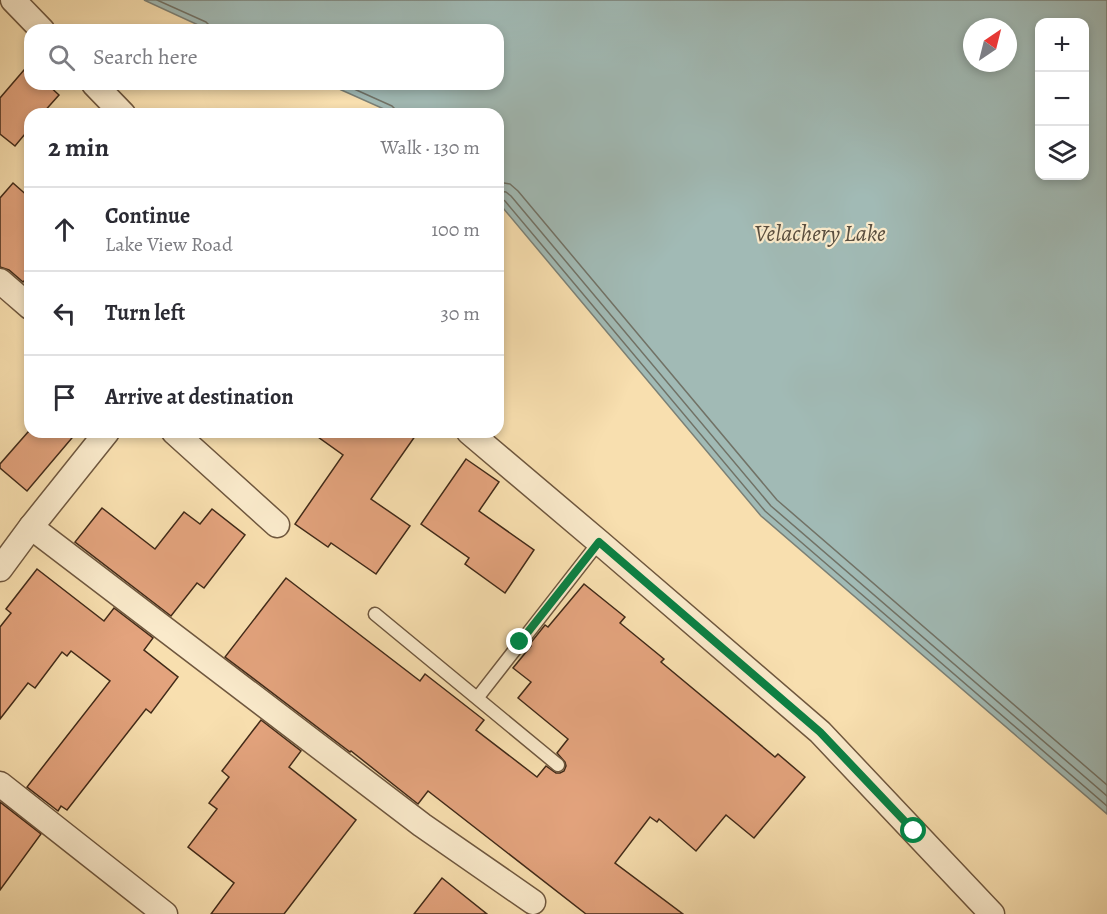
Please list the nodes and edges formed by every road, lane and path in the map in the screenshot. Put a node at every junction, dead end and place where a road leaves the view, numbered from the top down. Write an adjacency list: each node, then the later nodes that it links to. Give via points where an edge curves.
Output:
1 (13, 0): 2 (street)
2 (36, 24)
3 (100, 90): 4 (street)
4 (117, 108)
5 (0, 281): 6 (street)
6 (24, 302)
7 (102, 438): 11 (street)
8 (181, 438): 10 (street)
9 (476, 438): 12 (street)
10 (277, 525)
11 (31, 527): 13 (street); 18 (street)
12 (599, 542): 15 (lane); 20 (street, via 820,732)
13 (0, 569)
14 (375, 614): 15 (lane)
15 (477, 697): 16 (lane)
16 (558, 765)
17 (0, 784): 19 (street)
18 (534, 910)
19 (165, 914)
20 (992, 914)

